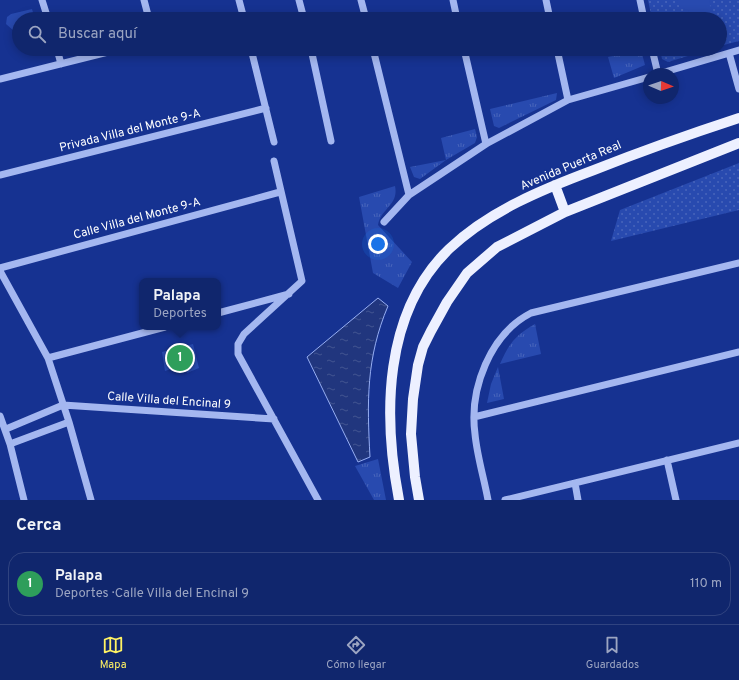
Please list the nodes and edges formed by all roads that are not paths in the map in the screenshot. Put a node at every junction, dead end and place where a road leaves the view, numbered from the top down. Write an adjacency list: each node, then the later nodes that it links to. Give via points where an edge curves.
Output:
1 (42, 0): 9 (street)
2 (144, 0): 10 (street)
3 (239, 0): 11 (street)
4 (299, 0): 12 (street)
5 (361, 0): 13 (street)
6 (453, 0): 14 (street)
7 (546, 0): 15 (street)
8 (640, 0): 16 (street)
9 (46, 12)
10 (147, 12)
11 (240, 12)
12 (302, 12)
13 (364, 12)
14 (456, 12)
15 (549, 12)
16 (643, 12)
17 (739, 50): 18 (street)
18 (729, 53): 33 (street)
19 (59, 56): 28 (street)
20 (93, 56): 28 (street)
21 (253, 56): 35 (street)
22 (313, 56): 37 (street)
23 (375, 56): 45 (street)
24 (466, 56): 40 (street)
25 (559, 56): 34 (street)
26 (654, 56): 29 (street)
27 (719, 56): 30 (street)
28 (62, 64): 31 (street)
29 (657, 68)
30 (678, 68)
31 (0, 79)
32 (643, 79): 34 (street)
33 (738, 87)
34 (568, 100): 40 (street)
35 (266, 108): 38 (street); 42 (street, Privada Villa del Monte 9-A)
36 (739, 118): 43 (main road, Avenida Puerta Real, via 655,146)
37 (331, 141)
38 (274, 142)
39 (739, 143): 46 (main road)
40 (486, 144): 45 (street)
41 (274, 161): 44 (street)
42 (0, 175)
43 (554, 185): 46 (main road); 68 (main road, Avenida Puerta Real, via 491,217 469,233 448,250 415,295 399,338 390,391 390,421)
44 (280, 192): 49 (street, Calle Villa del Monte 9-A); 50 (street, via 302,281)
45 (409, 195): 47 (street)
46 (565, 212): 69 (main road, via 497,247 467,273 430,331 423,347 413,398 411,434)
47 (384, 222)
48 (739, 263): 57 (street, via 531,313 519,319 497,343 487,361 478,389)
49 (0, 270): 54 (street)
50 (291, 293): 51 (street); 58 (street, via 244,334 238,344 238,354 242,363)
51 (221, 312)
52 (154, 330): 54 (street)
53 (739, 352): 57 (street)
54 (48, 358): 55 (street)
55 (63, 405): 58 (street, Calle Villa del Encinal 9); 59 (street); 60 (street, Calle Villa del Encinal 9)
56 (0, 416): 60 (street)
57 (474, 417): 70 (street, via 476,444)
58 (274, 420): 67 (street)
59 (69, 422): 62 (street); 66 (street)
60 (6, 429): 62 (street)
61 (739, 443): 63 (street)
62 (10, 444): 65 (street)
63 (667, 460): 64 (street); 73 (street)
64 (575, 483): 71 (street); 72 (street)
65 (24, 500)
66 (91, 500)
67 (318, 500)
68 (399, 500)
69 (419, 500)
70 (488, 500)
71 (505, 500)
72 (578, 500)
73 (676, 500)

